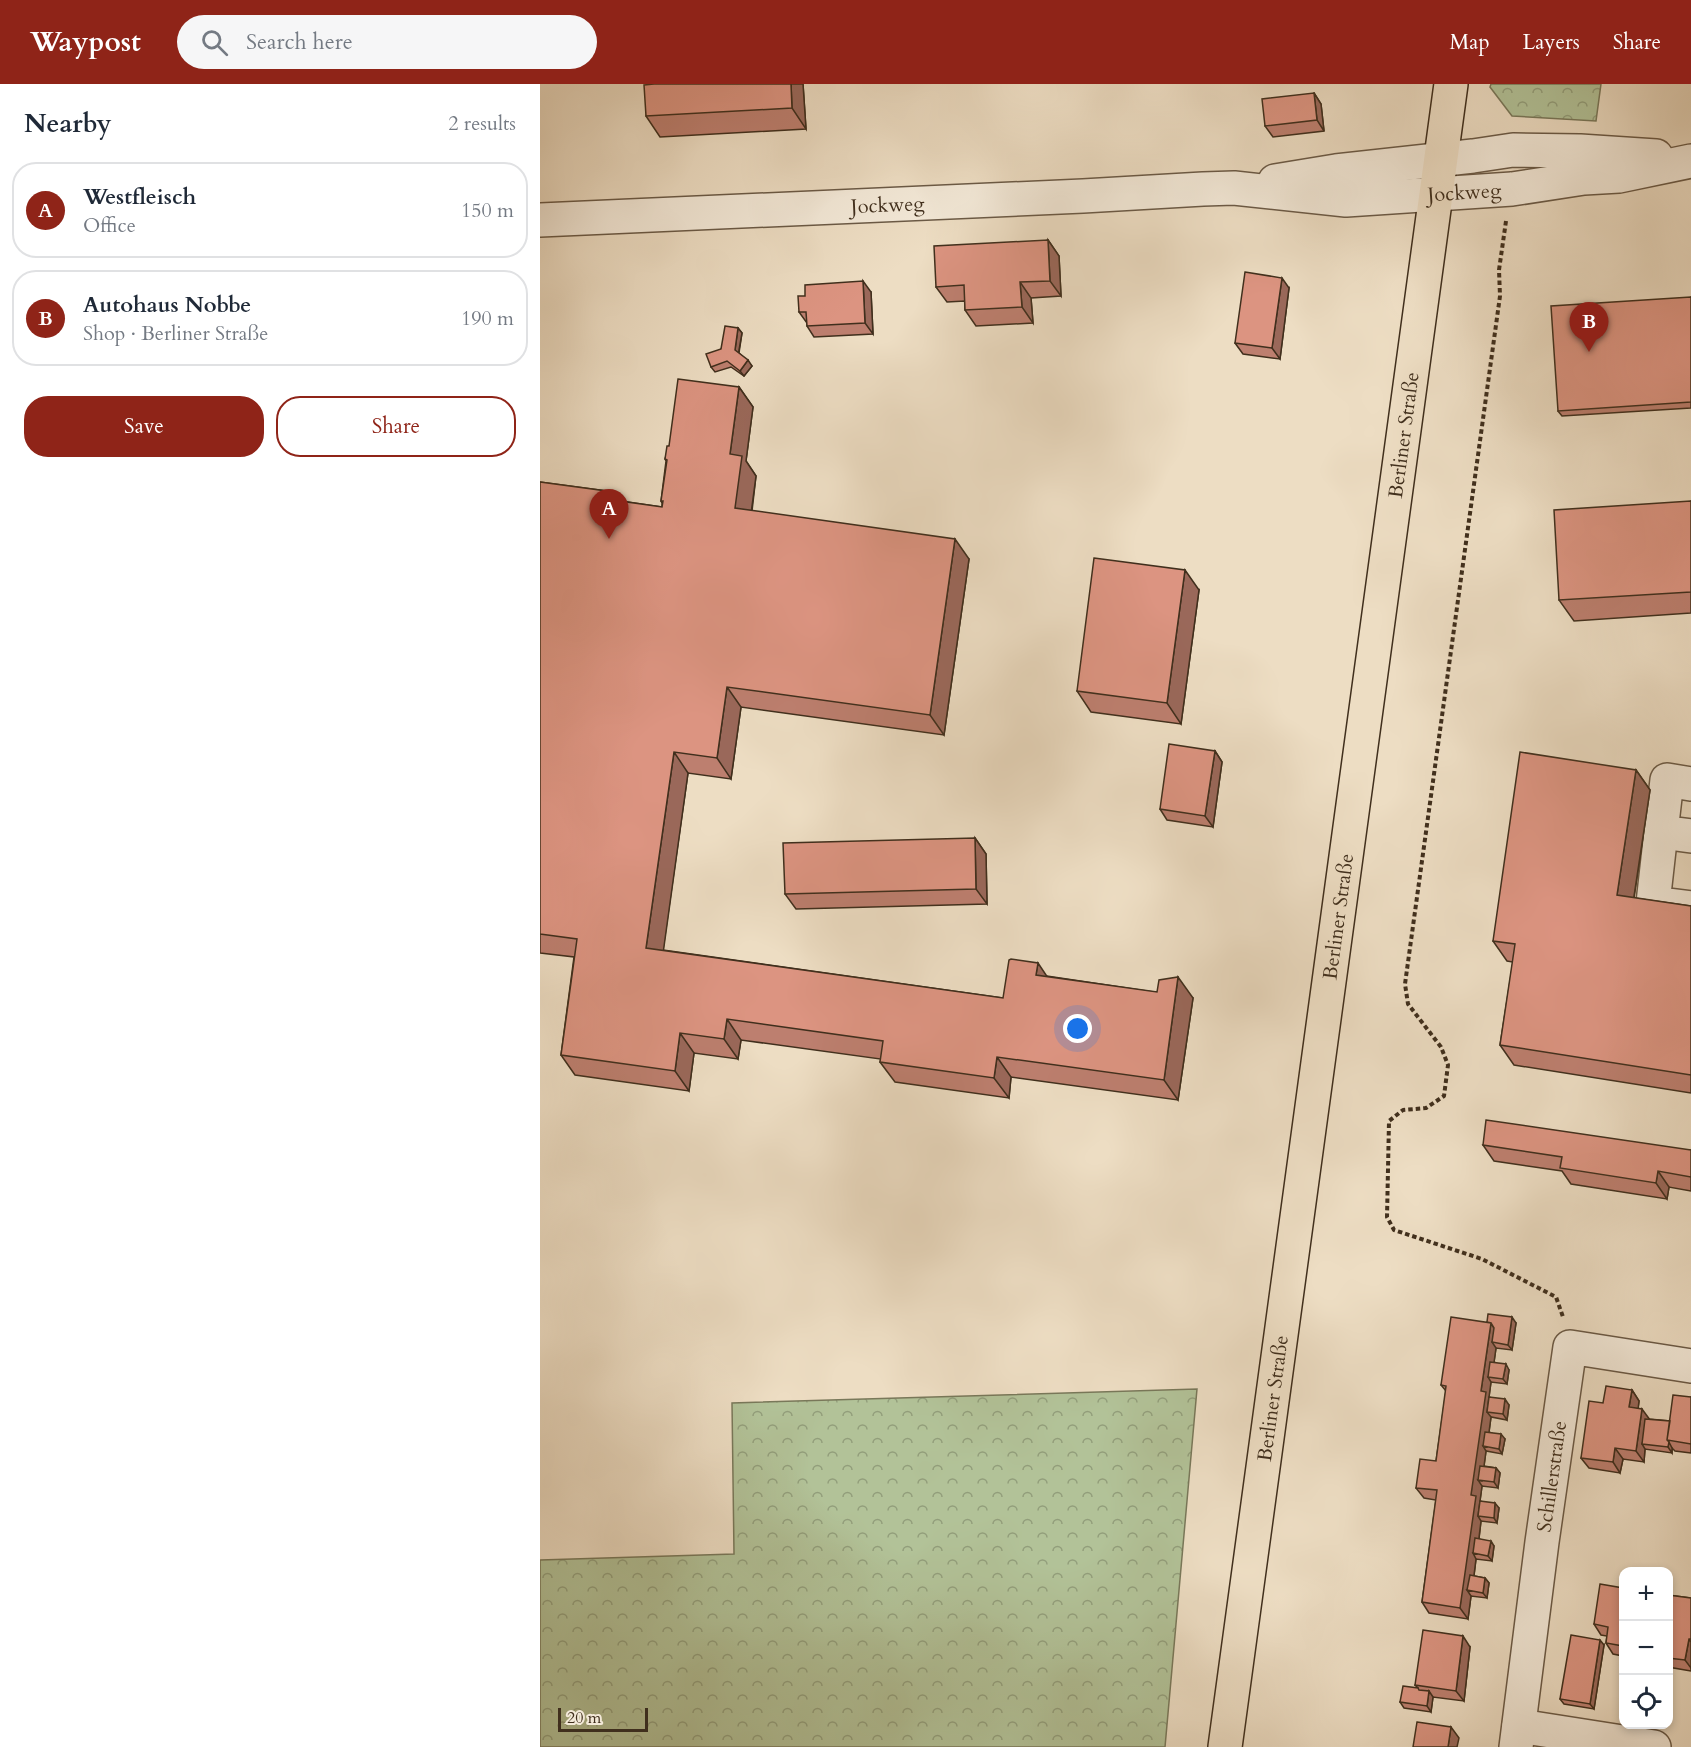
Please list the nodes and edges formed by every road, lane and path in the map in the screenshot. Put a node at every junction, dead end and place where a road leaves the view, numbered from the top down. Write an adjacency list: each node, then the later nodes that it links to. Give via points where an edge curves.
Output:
1 (1451, 84): 2 (main road, Berliner Straße)
2 (1441, 160): 3 (street, Jockweg, via 1513,150); 4 (street, Jockweg, via 1336,171); 5 (main road, Berliner Straße)
3 (1691, 160): 5 (street, Jockweg, via 1619,176)
4 (1234, 188): 5 (street, Jockweg, via 1346,200); 7 (street, Jockweg)
5 (1436, 195): 14 (main road, Berliner Straße)
6 (1510, 215): 11 (path, via 1505,223 1500,296 1405,984 1408,1004 1441,1047 1448,1065 1444,1096 1426,1108 1403,1110 1389,1121 1388,1217 1394,1230 1482,1259 1556,1297)
7 (540, 220)
8 (1691, 784): 9 (street, via 1667,780)
9 (1676, 834): 10 (street, via 1653,903)
10 (1691, 909)
11 (1570, 1347): 12 (street); 13 (street, Schillerstraße)
12 (1691, 1365)
13 (1518, 1737): 15 (street, Schillerstraße)
14 (1225, 1747)
15 (1654, 1747)

